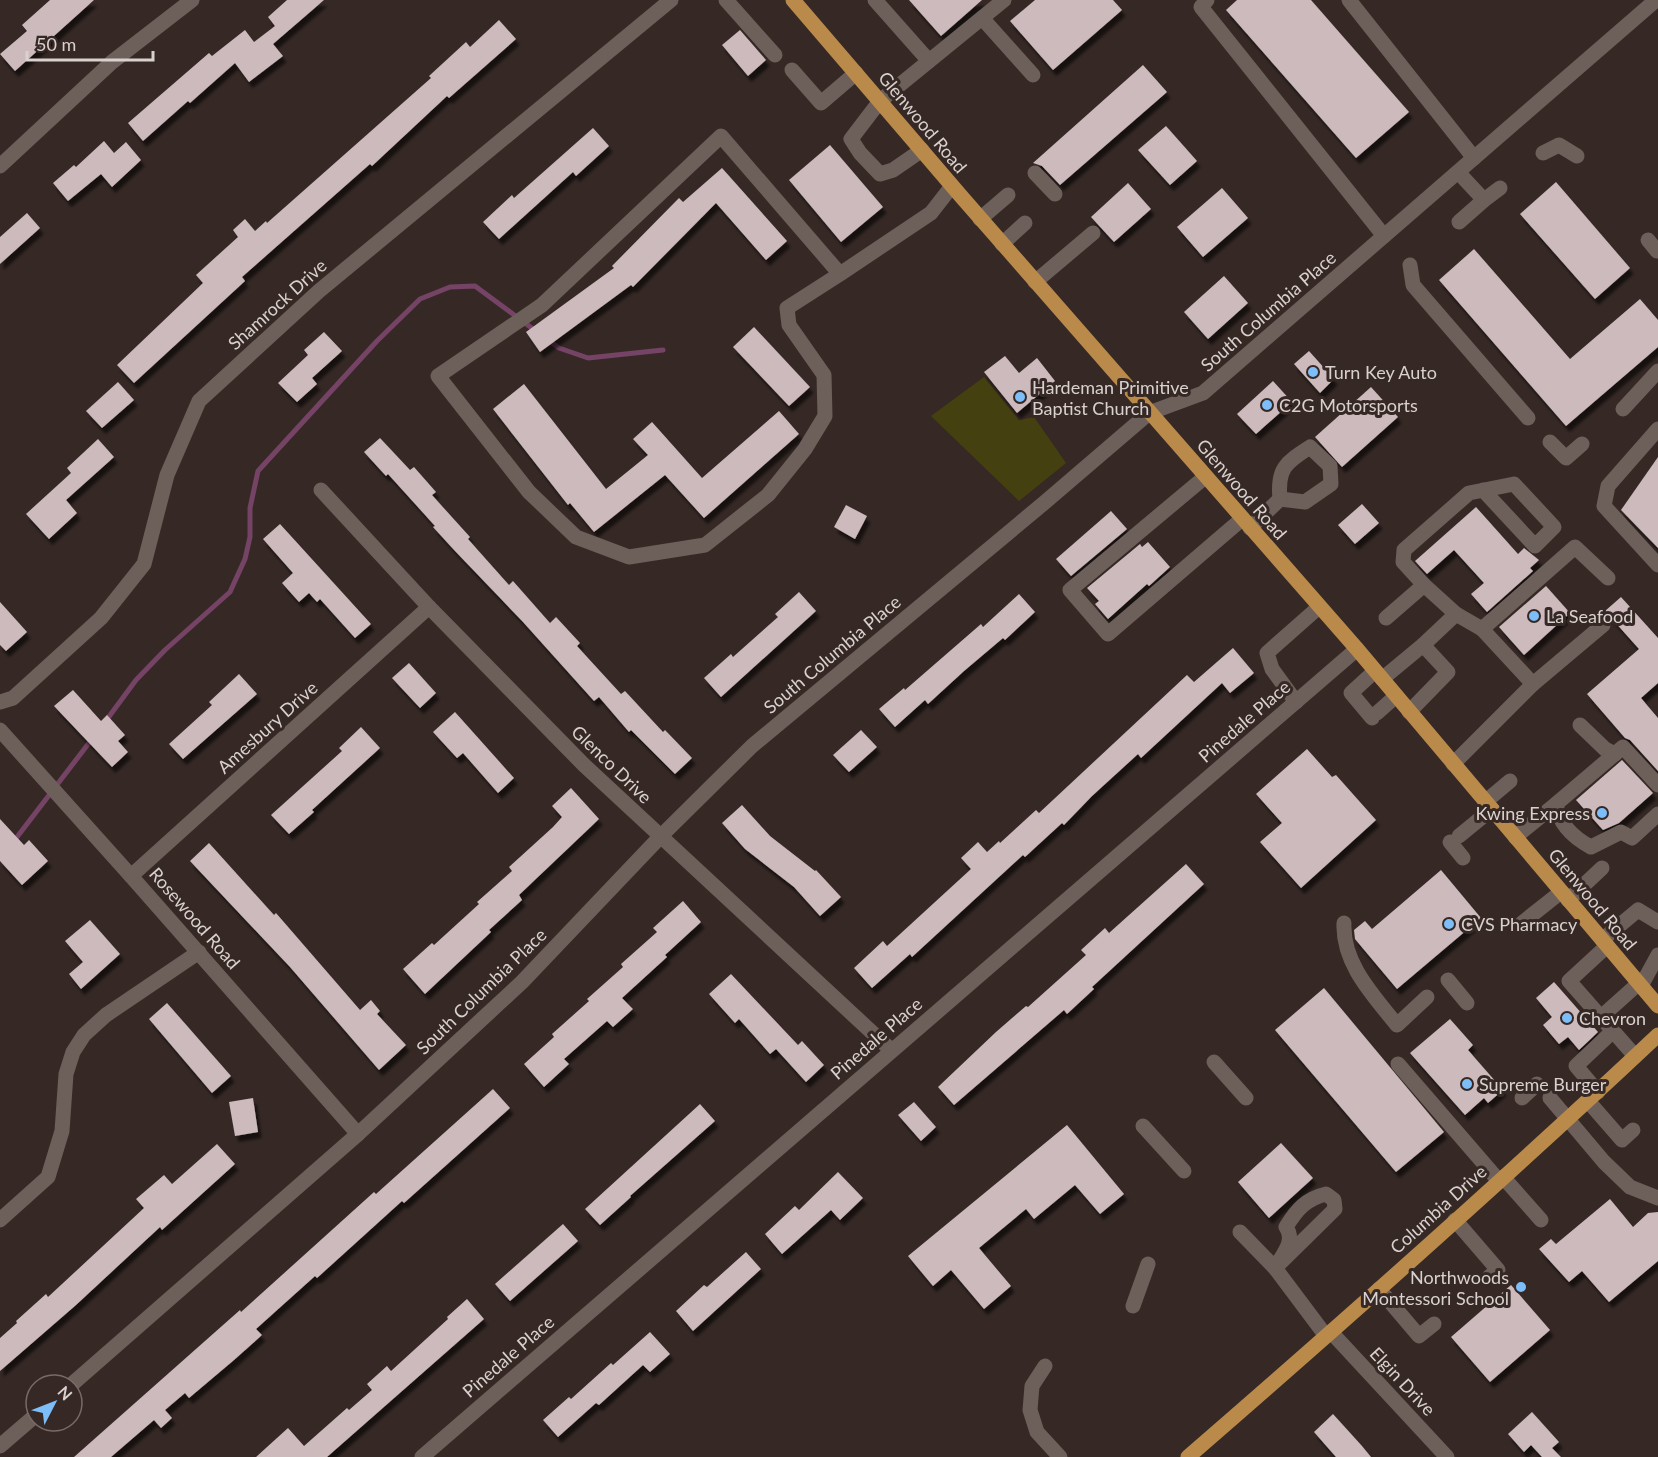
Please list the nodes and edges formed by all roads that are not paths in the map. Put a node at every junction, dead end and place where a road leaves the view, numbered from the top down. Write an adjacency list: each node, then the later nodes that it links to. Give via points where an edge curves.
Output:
1 (192, 0): 21 (street, via 112,62)
2 (671, 0): 64 (street, Shamrock Drive, via 318,291 199,401 167,475 144,564 101,618 13,698)
3 (726, 0): 11 (street)
4 (794, 0): 14 (main road, Glenwood Road)
5 (875, 0): 12 (street)
6 (1004, 0): 10 (street)
7 (1208, 0): 33 (street, via 1201,7)
8 (1349, 0): 20 (street)
9 (1656, 0): 20 (street, South Columbia Place)
10 (982, 18): 12 (street); 15 (street)
11 (775, 55)
12 (929, 61): 16 (street)
13 (792, 70): 14 (street, via 821,103)
14 (856, 73): 16 (main road, Glenwood Road)
15 (1033, 75)
16 (880, 101): 17 (main road, Glenwood Road); 17 (street, via 851,138 860,153 880,174)
17 (922, 150): 24 (main road, Glenwood Road)
18 (1543, 153): 19 (street, via 1559,145)
19 (1577, 156)
20 (1474, 158): 23 (street, South Columbia Place)
21 (0, 166)
22 (1035, 172): 26 (street)
23 (1458, 172): 28 (street); 33 (street, South Columbia Place)
24 (952, 186): 29 (main road, Glenwood Road); 36 (street, via 931,213)
25 (1500, 189): 28 (street)
26 (1055, 194)
27 (1008, 195): 29 (street)
28 (1484, 200): 30 (street)
29 (980, 219): 34 (main road, Glenwood Road)
30 (1460, 222)
31 (1025, 223): 34 (street)
32 (1093, 233): 37 (street)
33 (1384, 236): 40 (street, South Columbia Place, via 1203,393)
34 (1002, 244): 37 (main road, Glenwood Road)
35 (1410, 265): 41 (street, via 1413,285)
36 (840, 274): 36 (street, via 721,136 542,305 438,376 529,492 576,537 629,556 705,544 768,495 805,449 825,416 824,375 789,325 787,308)
37 (1035, 282): 40 (main road, Glenwood Road)
38 (1658, 371): 39 (street)
39 (1623, 409)
40 (1149, 413): 45 (main road, Glenwood Road); 76 (street, South Columbia Place, via 752,746)
41 (1528, 418)
42 (1658, 429): 50 (street, via 1608,486 1604,506)
43 (1550, 442): 44 (street, via 1566,458)
44 (1582, 444)
45 (1205, 477): 49 (main road, Glenwood Road); 49 (street, via 1070,590 1108,634 1203,554)
46 (321, 490): 53 (street, Glenco Drive)
47 (1483, 490): 47 (street, via 1514,484 1554,527 1535,546); 52 (street, via 1469,493 1404,550 1403,562)
48 (1280, 499): 49 (street)
49 (1246, 524): 54 (main road, Glenwood Road)
50 (1658, 565)
51 (1608, 578): 58 (street, via 1575,547)
52 (1424, 585): 55 (street); 56 (street)
53 (429, 607): 76 (street, Glenco Drive); 80 (street, Amesbury Drive)
54 (1319, 607): 60 (main road, Glenwood Road); 65 (street, via 1267,653 1272,669)
55 (1456, 614): 58 (street); 59 (street)
56 (1386, 618)
57 (1602, 625): 62 (street)
58 (1482, 629): 62 (street)
59 (1423, 645): 61 (street); 66 (street, via 1448,672)
60 (1357, 650): 61 (main road, Glenwood Road); 65 (street, Pinedale Place)
61 (1378, 675): 63 (main road, Glenwood Road); 63 (street, via 1351,693 1374,716)
62 (1533, 684): 70 (street)
63 (1396, 696): 66 (main road, Glenwood Road)
64 (0, 702)
65 (1296, 702): 96 (street, Pinedale Place)
66 (1409, 712): 70 (main road, Glenwood Road)
67 (1580, 725): 69 (street)
68 (0, 730): 80 (street, Rosewood Road)
69 (1615, 754): 72 (street, via 1623,747); 73 (street)
70 (1453, 764): 74 (main road, Glenwood Road)
71 (1510, 781): 74 (street)
72 (1658, 785)
73 (1556, 804): 75 (street, via 1558,816 1576,839 1591,847 1621,832 1632,838); 77 (street)
74 (1488, 805): 77 (main road, Glenwood Road); 78 (street, via 1454,839)
75 (1658, 814)
76 (660, 837): 96 (street, Glenco Drive); 108 (street, South Columbia Place, via 522,982)
77 (1515, 837): 81 (main road, Glenwood Road)
78 (1463, 858)
79 (1602, 868): 81 (street)
80 (131, 876): 86 (street, Rosewood Road)
81 (1565, 896): 84 (street); 85 (main road, Glenwood Road)
82 (1658, 922): 85 (street, via 1638,910)
83 (1344, 923): 90 (street, via 1343,939 1363,984 1397,1025)
84 (1522, 923)
85 (1605, 943): 89 (main road, Glenwood Road); 93 (street, via 1569,981)
86 (199, 952): 108 (street, Rosewood Road); 112 (street, via 105,1015 84,1035 66,1074 62,1131 48,1178)
87 (1658, 955): 89 (street)
88 (1448, 980): 91 (street)
89 (1640, 985): 92 (main road, Glenwood Road); 93 (street)
90 (1426, 997)
91 (1467, 1003)
92 (1658, 1006)
93 (1601, 1017): 94 (street)
94 (1613, 1031): 97 (street); 101 (street, via 1576,1066)
95 (1658, 1035): 97 (main road, Columbia Drive)
96 (891, 1050): 127 (street, Pinedale Place)
97 (1635, 1056): 101 (main road, Columbia Drive)
98 (1214, 1062): 102 (street)
99 (1398, 1064): 110 (street)
100 (1537, 1084): 103 (street)
101 (1593, 1096): 105 (main road, Columbia Drive); 107 (street, via 1622,1140)
102 (1246, 1098)
103 (1522, 1098)
104 (1550, 1098): 105 (street)
105 (1568, 1119): 110 (main road, Columbia Drive); 111 (street, via 1630,1187)
106 (1143, 1126): 109 (street)
107 (1633, 1130)
108 (358, 1134): 124 (street, South Columbia Place)
109 (1184, 1171)
110 (1501, 1179): 113 (main road, Columbia Drive); 114 (street)
111 (1658, 1198)
112 (0, 1220)
113 (1455, 1220): 118 (street, via 1498,1270); 119 (main road, Columbia Drive)
114 (1541, 1220)
115 (1240, 1232): 117 (street, Elgin Drive)
116 (1148, 1264): 120 (street)
117 (1275, 1268): 117 (street, via 1335,1209 1334,1200 1326,1194 1311,1198 1294,1214 1286,1227 1291,1233 1290,1244); 122 (street, Elgin Drive)
118 (1489, 1277)
119 (1380, 1289): 121 (street, via 1419,1336); 122 (main road, Columbia Drive)
120 (1133, 1306)
121 (1434, 1324)
122 (1329, 1334): 129 (main road, Columbia Drive); 130 (street, Elgin Drive)
123 (1045, 1366): 128 (street, via 1032,1386 1030,1410 1037,1432)
124 (84, 1374)
125 (24, 1425): 126 (street)
126 (0, 1446)
127 (422, 1457)
128 (1060, 1457)
129 (1188, 1457)
130 (1447, 1457)

